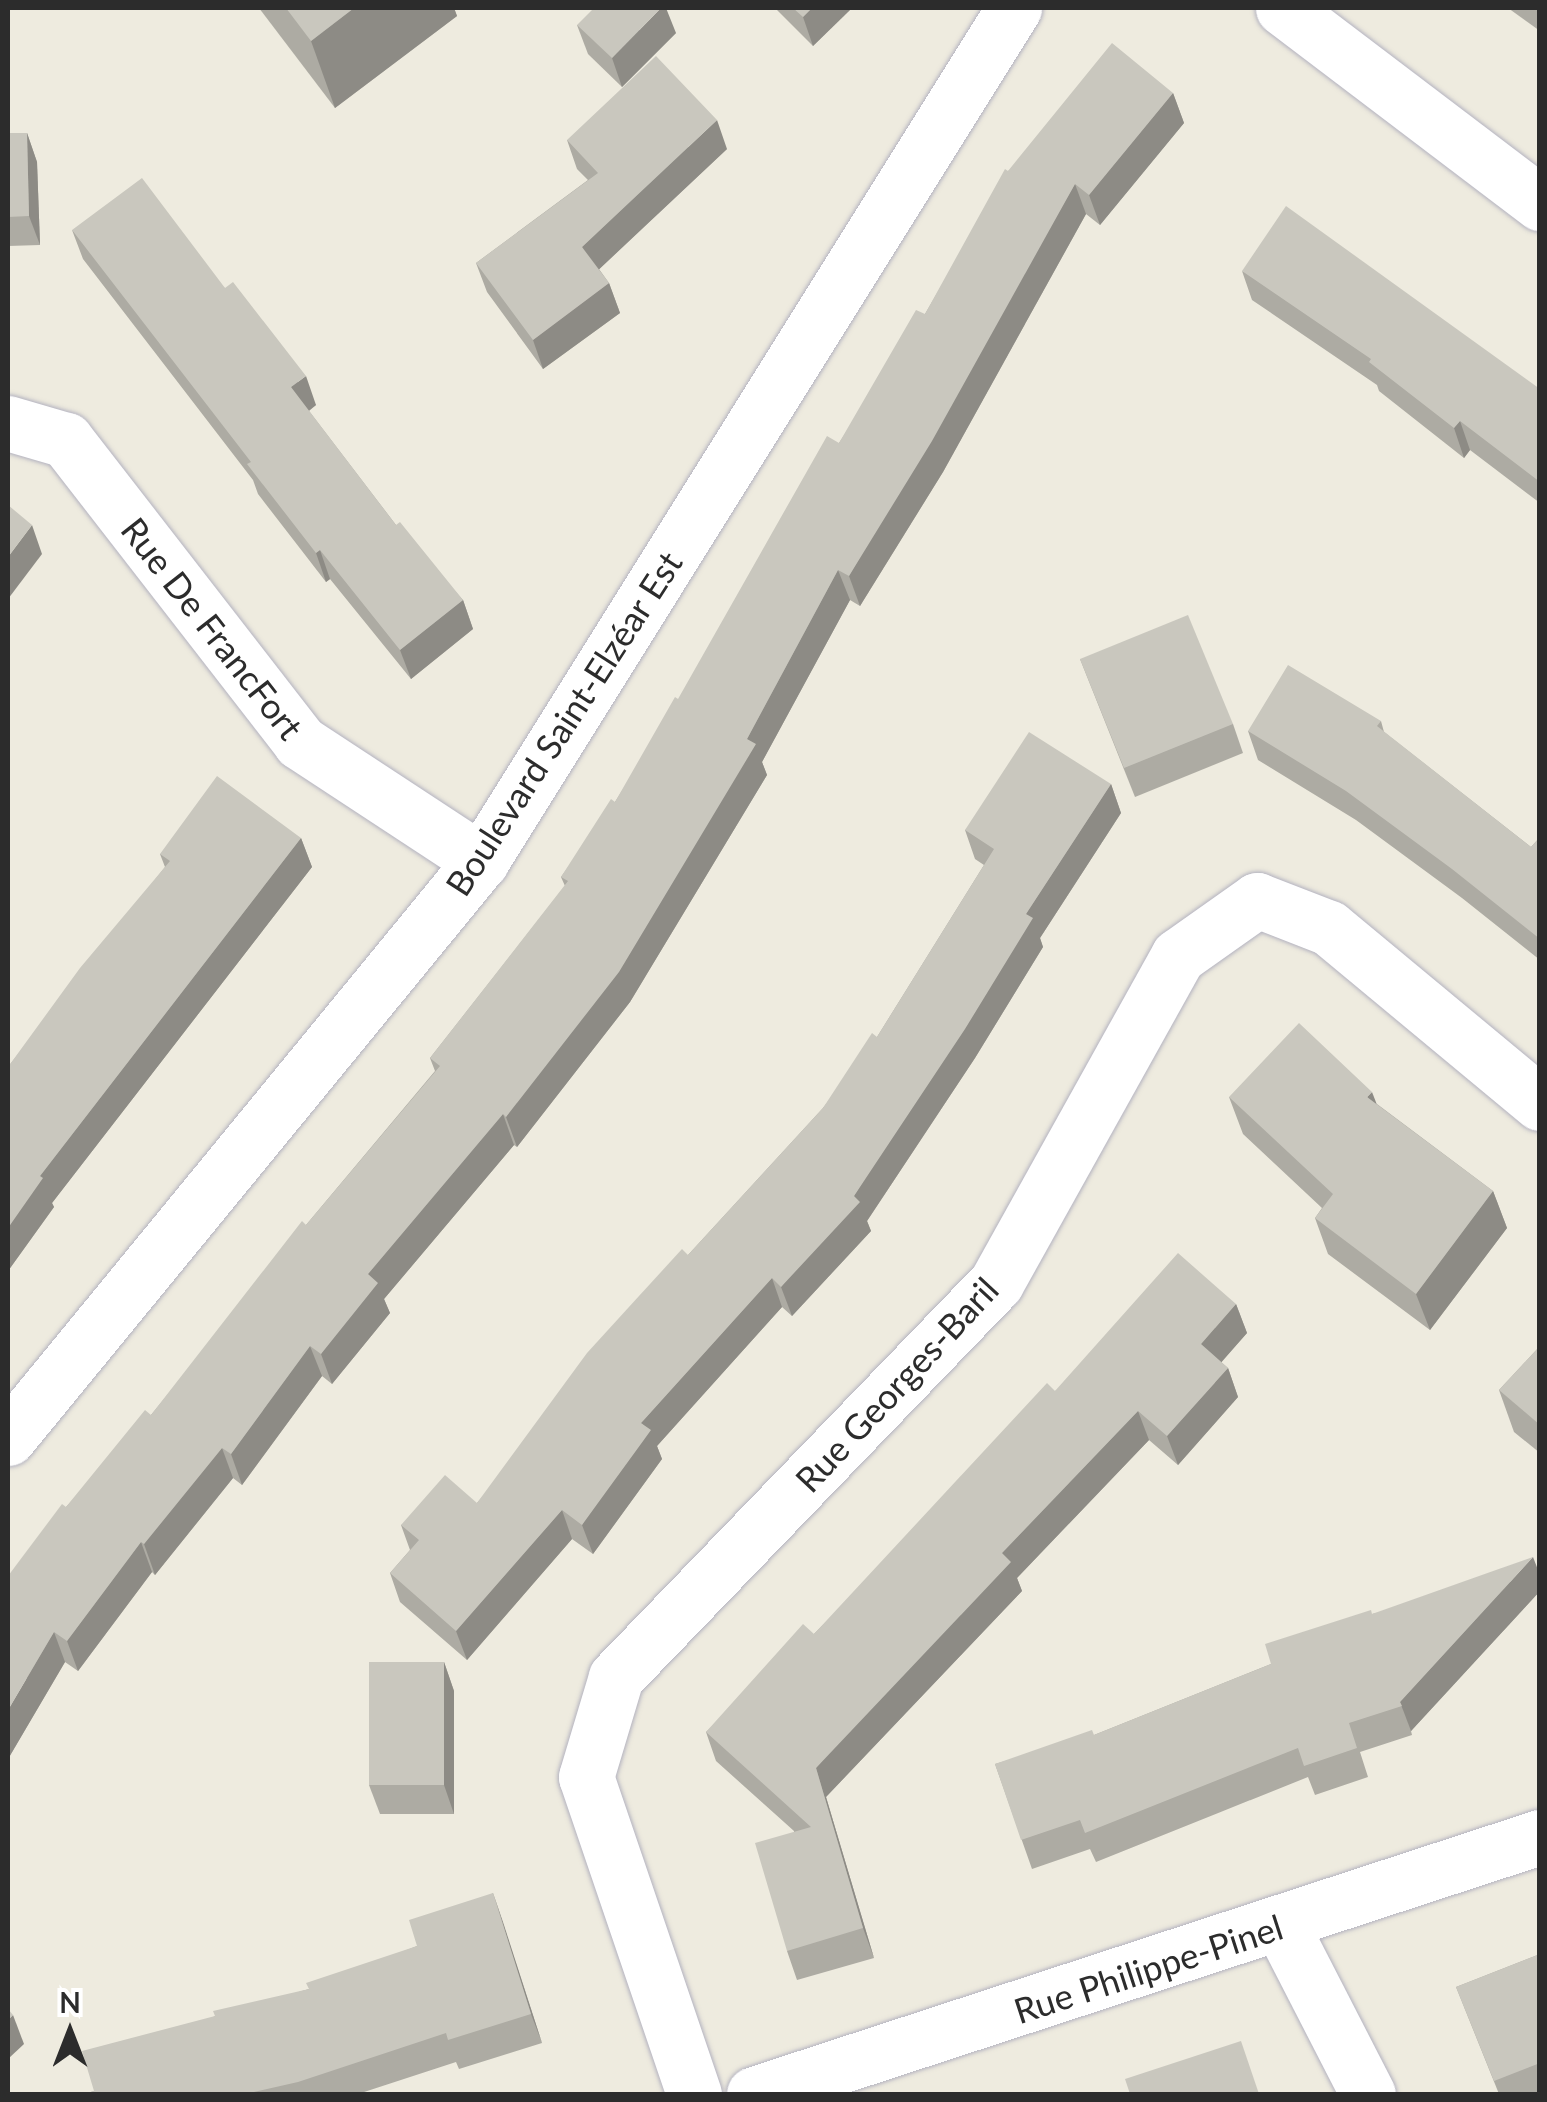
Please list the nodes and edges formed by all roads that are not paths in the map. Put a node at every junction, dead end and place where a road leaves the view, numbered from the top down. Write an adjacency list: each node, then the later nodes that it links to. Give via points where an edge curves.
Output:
1 (1014, 8): 5 (street, Boulevard Saint-Elzéar Est)
2 (1283, 8): 3 (street)
3 (1540, 203)
4 (8, 423): 5 (street, Rue De FrancFort, via 66,440 300,742)
5 (481, 861): 7 (street, Boulevard Saint-Elzéar Est)
6 (1540, 1104): 10 (street, Rue Georges-Baril, via 1329,928 1258,900 1178,956 996,1283 616,1677 586,1776)
7 (8, 1438)
8 (1540, 1837): 9 (street, Rue Philippe-Pinel)
9 (1282, 1925): 11 (street, Rue Philippe-Pinel); 12 (street)
10 (694, 2094)
11 (754, 2094)
12 (1368, 2094)

